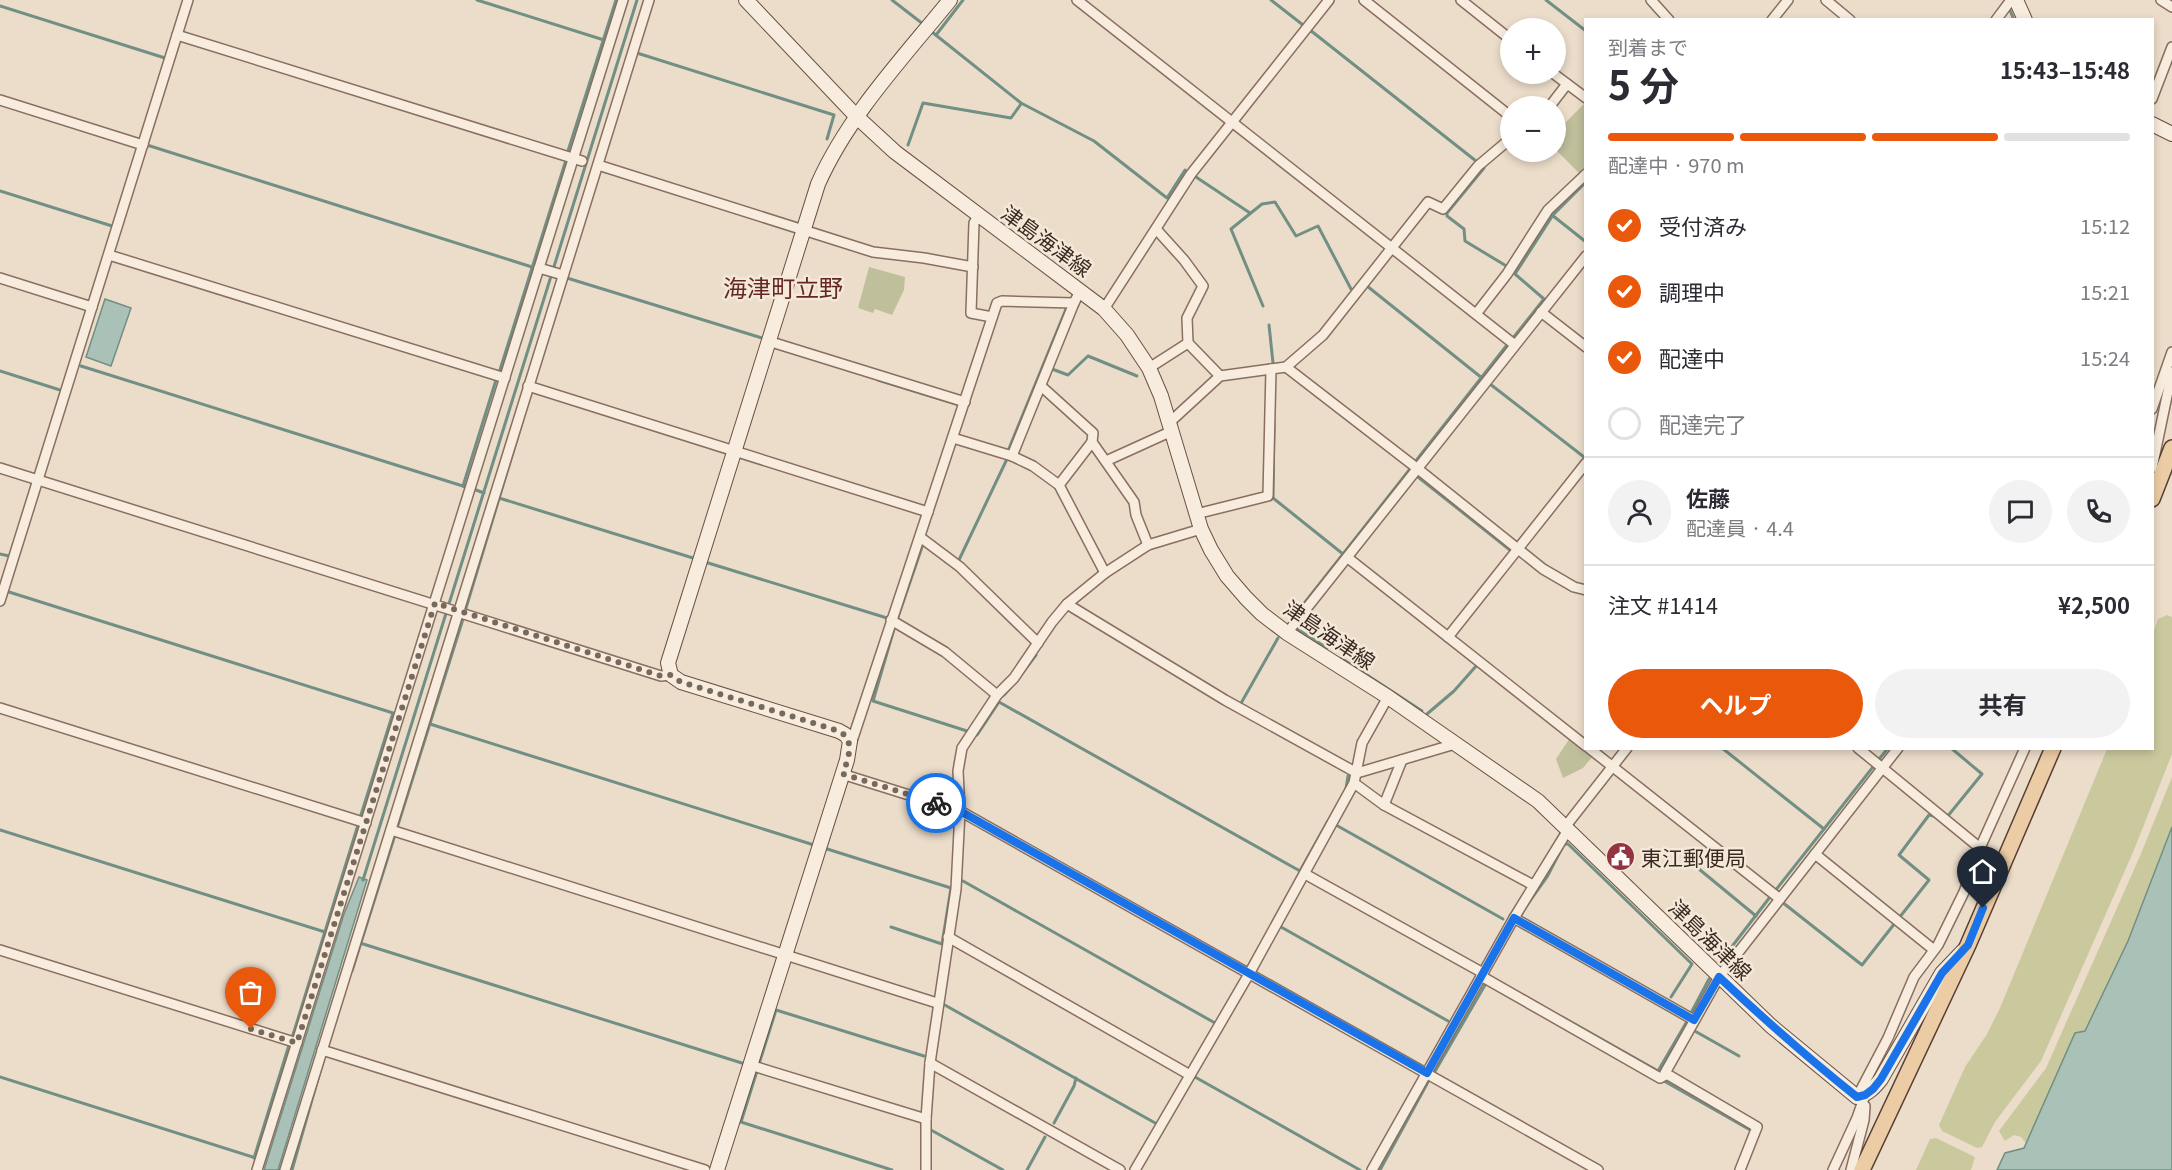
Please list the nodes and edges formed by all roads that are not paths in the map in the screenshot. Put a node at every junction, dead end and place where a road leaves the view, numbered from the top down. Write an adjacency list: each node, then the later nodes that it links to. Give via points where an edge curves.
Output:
1 (188, 0): 22 (street)
2 (623, 0): 36 (street)
3 (649, 0): 37 (street)
4 (746, 0): 30 (main road, 津島海津線)
5 (950, 0): 30 (main road)
6 (1077, 0): 31 (street)
7 (1329, 0): 31 (street)
8 (1364, 0): 29 (street)
9 (1461, 0): 21 (street)
10 (1651, 0): 16 (street)
11 (1788, 0): 17 (street)
12 (1826, 0): 18 (street)
13 (2013, 0): 19 (street); 20 (main road)
14 (2161, 0): 15 (street)
15 (2172, 7)
16 (1667, 18)
17 (1774, 18)
18 (1848, 18)
19 (1998, 18)
20 (2024, 18)
21 (1500, 31)
22 (177, 35): 34 (street); 36 (street)
23 (2172, 47): 25 (street)
24 (1567, 84): 26 (street); 27 (street)
25 (2154, 94)
26 (1558, 96)
27 (1584, 97)
28 (0, 100): 34 (street)
29 (1500, 108)
30 (857, 117): 39 (main road, 津島海津線, via 895,152); 41 (main road, via 826,165)
31 (1232, 123): 40 (street, via 1191,174); 42 (street)
32 (2154, 125): 33 (main road)
33 (2172, 134)
34 (143, 145): 43 (street)
35 (1500, 147): 42 (street, via 1478,166 1443,209 1428,202)
36 (578, 159): 46 (street)
37 (598, 165): 41 (street); 47 (street)
38 (1584, 176): 53 (street, via 1548,210)
39 (978, 216): 45 (street, via 974,223); 49 (main road, 津島海津線)
40 (1156, 229): 51 (street); 56 (street, via 1203,286 1187,318)
41 (803, 230): 45 (street, via 873,252); 55 (main road)
42 (1390, 248): 53 (street); 61 (street, via 1323,335)
43 (109, 255): 50 (street); 65 (street)
44 (1584, 258): 52 (street)
45 (973, 267): 54 (street, via 971,313)
46 (543, 269): 47 (street); 65 (street)
47 (561, 275): 66 (street)
48 (0, 278): 50 (street)
49 (1077, 297): 51 (main road, 津島海津線); 54 (street, via 997,303); 67 (street)
50 (92, 307): 81 (street)
51 (1104, 309): 60 (main road, 津島海津線)
52 (1541, 312): 57 (street); 58 (street)
53 (1476, 315): 57 (street)
54 (992, 317): 68 (street)
55 (768, 341): 68 (street); 74 (main road)
56 (1188, 343): 60 (street); 64 (street)
57 (1515, 345): 80 (street)
58 (1584, 345)
59 (2172, 352): 69 (street)
60 (1149, 368): 70 (main road, 津島海津線)
61 (1286, 368): 62 (street); 80 (street)
62 (1271, 369): 64 (street); 85 (street, via 1268,496)
63 (2172, 372): 76 (street)
64 (1220, 376): 70 (street)
65 (505, 378): 94 (street)
66 (528, 386): 74 (street); 96 (street)
67 (1041, 386): 72 (street, via 1092,433); 75 (street)
68 (965, 402): 71 (street)
69 (2154, 403)
70 (1171, 426): 77 (street); 85 (main road, 津島海津線)
71 (953, 438): 75 (street); 84 (street)
72 (1092, 442): 77 (street); 82 (street)
73 (2172, 448): 83 (main road)
74 (734, 452): 84 (street); 101 (main road, via 670,654)
75 (1012, 456): 82 (street)
76 (2154, 458)
77 (1106, 461): 88 (street, via 1134,502)
78 (1584, 467): 89 (street)
79 (0, 468): 81 (street)
80 (1418, 468): 89 (street); 90 (street)
81 (38, 480): 93 (street); 94 (street)
82 (1059, 485): 91 (street)
83 (2154, 494)
84 (928, 512): 87 (street)
85 (1196, 514): 86 (main road, 津島海津線)
86 (1201, 529): 88 (street); 98 (main road, 津島海津線, via 1227,576 1262,614)
87 (920, 537): 97 (street); 100 (street, via 960,567)
88 (1148, 544): 91 (street)
89 (1518, 548): 92 (street, via 1543,569); 99 (street)
90 (1348, 558): 98 (street); 99 (street)
91 (1105, 573): 95 (street)
92 (1584, 590)
93 (0, 601)
94 (437, 604): 96 (street); 121 (street)
95 (1067, 604): 100 (street); 118 (street)
96 (457, 610): 101 (street, via 661,676); 123 (street)
97 (891, 621): 102 (street, via 945,652); 107 (street)
98 (1287, 633): 103 (main road, 津島海津線)
99 (1448, 637): 106 (street)
100 (1038, 643): 102 (street)
101 (670, 675): 107 (main road, via 681,682 839,731 850,741)
102 (997, 695): 120 (street, via 962,748 958,771)
103 (1388, 697): 105 (main road, 津島海津線); 118 (street, via 1362,743)
104 (0, 708): 121 (street)
105 (1455, 744): 114 (street); 122 (main road, 津島海津線, via 1538,801)
106 (1584, 744)
107 (850, 748): 117 (main road)
108 (1591, 750): 115 (street)
109 (1625, 750): 115 (street)
110 (1860, 750): 116 (street)
111 (1896, 750): 116 (street)
112 (2022, 750): 124 (street)
113 (2053, 750): 131 (main road)
114 (1402, 760): 118 (street); 119 (street)
115 (1612, 767): 122 (street); 128 (street)
116 (1882, 768): 124 (street); 125 (street)
117 (843, 774): 120 (street); 134 (main road)
118 (1356, 778): 119 (street); 126 (street)
119 (1384, 805): 127 (street)
120 (960, 811): 130 (street, via 956,890); 135 (street)
121 (366, 823): 140 (street)
122 (1567, 829): 127 (street); 137 (main road, 津島海津線)
123 (390, 830): 134 (street); 141 (street)
124 (1980, 848): 133 (street, via 1964,892)
125 (1815, 854): 128 (street); 133 (street)
126 (1305, 873): 135 (street); 136 (street)
127 (1533, 885): 129 (street)
128 (1780, 899): 137 (street)
129 (1514, 918): 136 (street); 139 (street)
130 (948, 937): 138 (street); 146 (street)
131 (1968, 945): 147 (main road, via 1942,973 1881,1079); 161 (main road)
132 (0, 950): 140 (street)
133 (1934, 950): 147 (street, via 1914,977)
134 (784, 954): 138 (street); 143 (main road)
135 (1249, 974): 144 (street); 146 (street)
136 (1482, 974): 144 (street); 145 (street, via 1660,1078)
137 (1719, 977): 139 (street); 147 (main road, 津島海津線, via 1771,1026)
138 (937, 1003): 142 (street)
139 (1694, 1020): 145 (street)
140 (297, 1043): 149 (street)
141 (322, 1050): 150 (street); 151 (street)
142 (930, 1063): 148 (street); 154 (street)
143 (750, 1065): 148 (street); 152 (main road)
144 (1427, 1073): 156 (street); 157 (street)
145 (1667, 1074): 158 (street, via 1757,1127)
146 (1190, 1075): 155 (street)
147 (1861, 1096): 159 (street, via 1857,1118); 160 (street, via 1864,1120)
148 (926, 1119): 153 (street)
149 (257, 1170)
150 (285, 1170)
151 (705, 1170)
152 (717, 1170)
153 (926, 1170)
154 (1120, 1170)
155 (1135, 1170)
156 (1372, 1170)
157 (1598, 1170)
158 (1740, 1170)
159 (1833, 1170)
160 (1851, 1170)
161 (1862, 1170)

